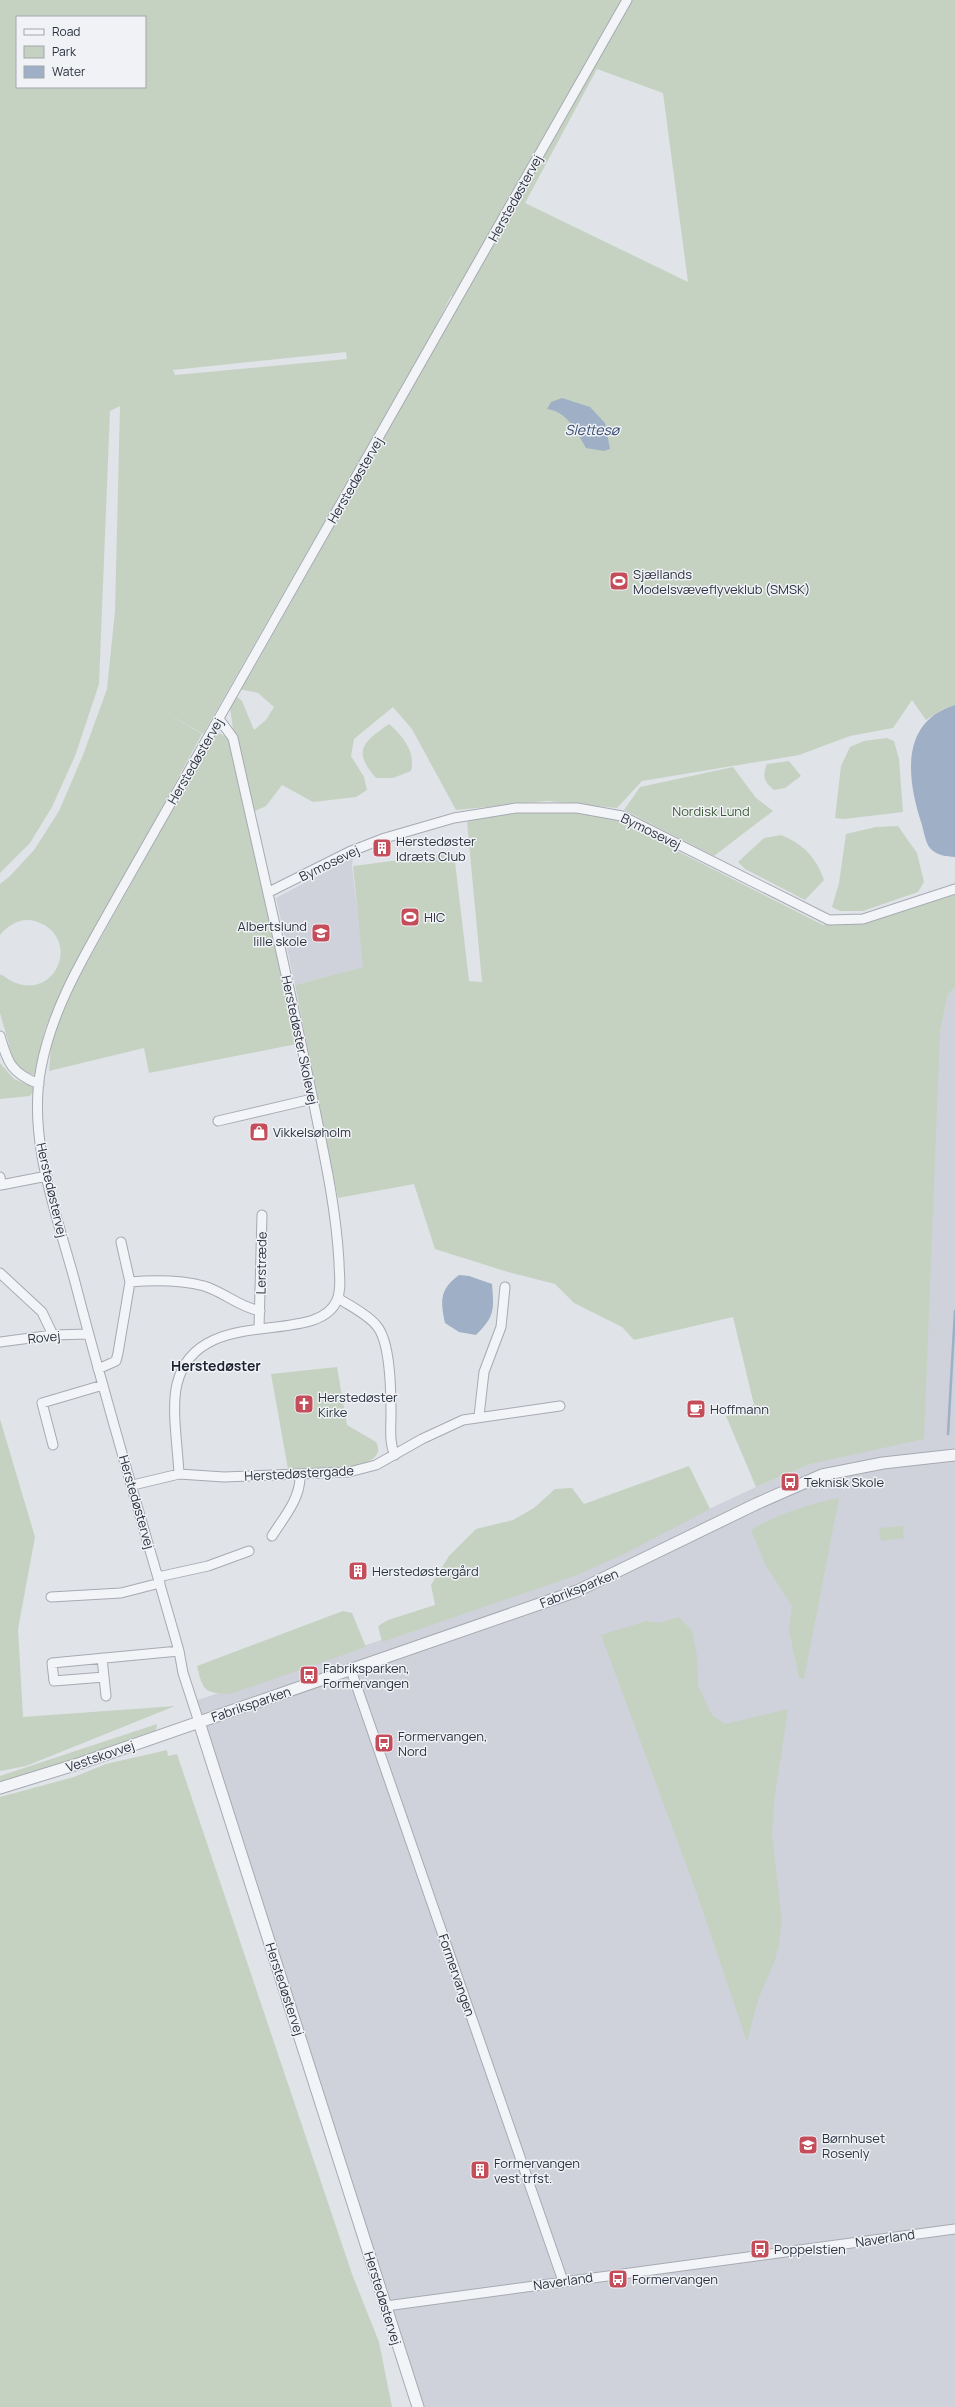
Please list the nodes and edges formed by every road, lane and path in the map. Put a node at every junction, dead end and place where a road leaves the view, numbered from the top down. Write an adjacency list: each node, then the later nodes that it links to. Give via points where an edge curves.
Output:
1 (627, 0): 2 (street, Herstedøstervej)
2 (219, 719): 4 (street, Herstedøster Skolevej, via 233,738); 6 (street, Herstedøstervej, via 64,993 49,1033)
3 (955, 888): 4 (street, Bymosevej, via 863,919 829,920 622,816 577,808 516,808 460,816 385,838 349,852)
4 (269, 892): 7 (street, Herstedøster Skolevej)
5 (0, 1036): 6 (street, via 12,1068 26,1079)
6 (39, 1084): 9 (street, Herstedøstervej, via 41,1142)
7 (312, 1099): 8 (street); 16 (street, Herstedøster Skolevej, via 337,1225 340,1285)
8 (218, 1121)
9 (47, 1176): 10 (street, via 1,1184); 19 (street, Herstedøstervej)
10 (0, 1177)
11 (262, 1215): 17 (street, Lerstræde)
12 (121, 1242): 14 (street)
13 (0, 1273): 20 (street, via 42,1312)
14 (130, 1282): 17 (street, Lerstræde, via 151,1281 205,1286 250,1309); 22 (street, via 116,1361)
15 (505, 1287): 25 (street, via 501,1327 484,1372)
16 (338, 1298): 18 (street, via 331,1310 319,1318); 27 (street, via 376,1324 385,1343 391,1402 391,1447)
17 (260, 1311): 18 (street, Lerstræde)
18 (259, 1328): 29 (street, via 220,1337 208,1343 192,1355 181,1372 175,1398)
19 (88, 1334): 20 (street, Rovej); 22 (street, Herstedøstervej)
20 (53, 1335): 21 (street, Rovej)
21 (0, 1342)
22 (98, 1369): 23 (street, Herstedøstervej)
23 (103, 1385): 26 (street, via 42,1403); 31 (street, Herstedøstervej)
24 (560, 1406): 25 (street, Herstedøstergade)
25 (479, 1416): 27 (street, Herstedøstergade, via 446,1427)
26 (53, 1445)
27 (395, 1454): 30 (street, Herstedøstergade, via 376,1466 349,1472)
28 (955, 1455): 38 (street, Fabriksparken, via 883,1463 822,1475 756,1504 577,1591)
29 (179, 1474): 30 (street, Herstedøstergade, via 224,1477); 31 (street, Herstedøstergade)
30 (300, 1475): 32 (street, via 301,1486 298,1496)
31 (133, 1485): 34 (street, Herstedøstervej)
32 (272, 1536)
33 (249, 1551): 34 (street)
34 (159, 1580): 35 (street, via 121,1593); 36 (street, Herstedøstervej)
35 (51, 1597)
36 (179, 1651): 37 (street); 41 (street, Herstedøstervej, via 183,1673)
37 (102, 1658): 39 (street); 39 (street, via 52,1663 54,1681)
38 (351, 1670): 41 (street, Fabriksparken); 44 (street, Formervangen)
39 (104, 1677): 40 (street)
40 (106, 1696)
41 (199, 1722): 42 (street, Vestskovvej); 45 (street, Herstedøstervej)
42 (0, 1788)
43 (955, 2229): 44 (street, Naverland)
44 (563, 2281): 45 (street, Naverland)
45 (386, 2306): 46 (street, Herstedøstervej)
46 (417, 2407)

